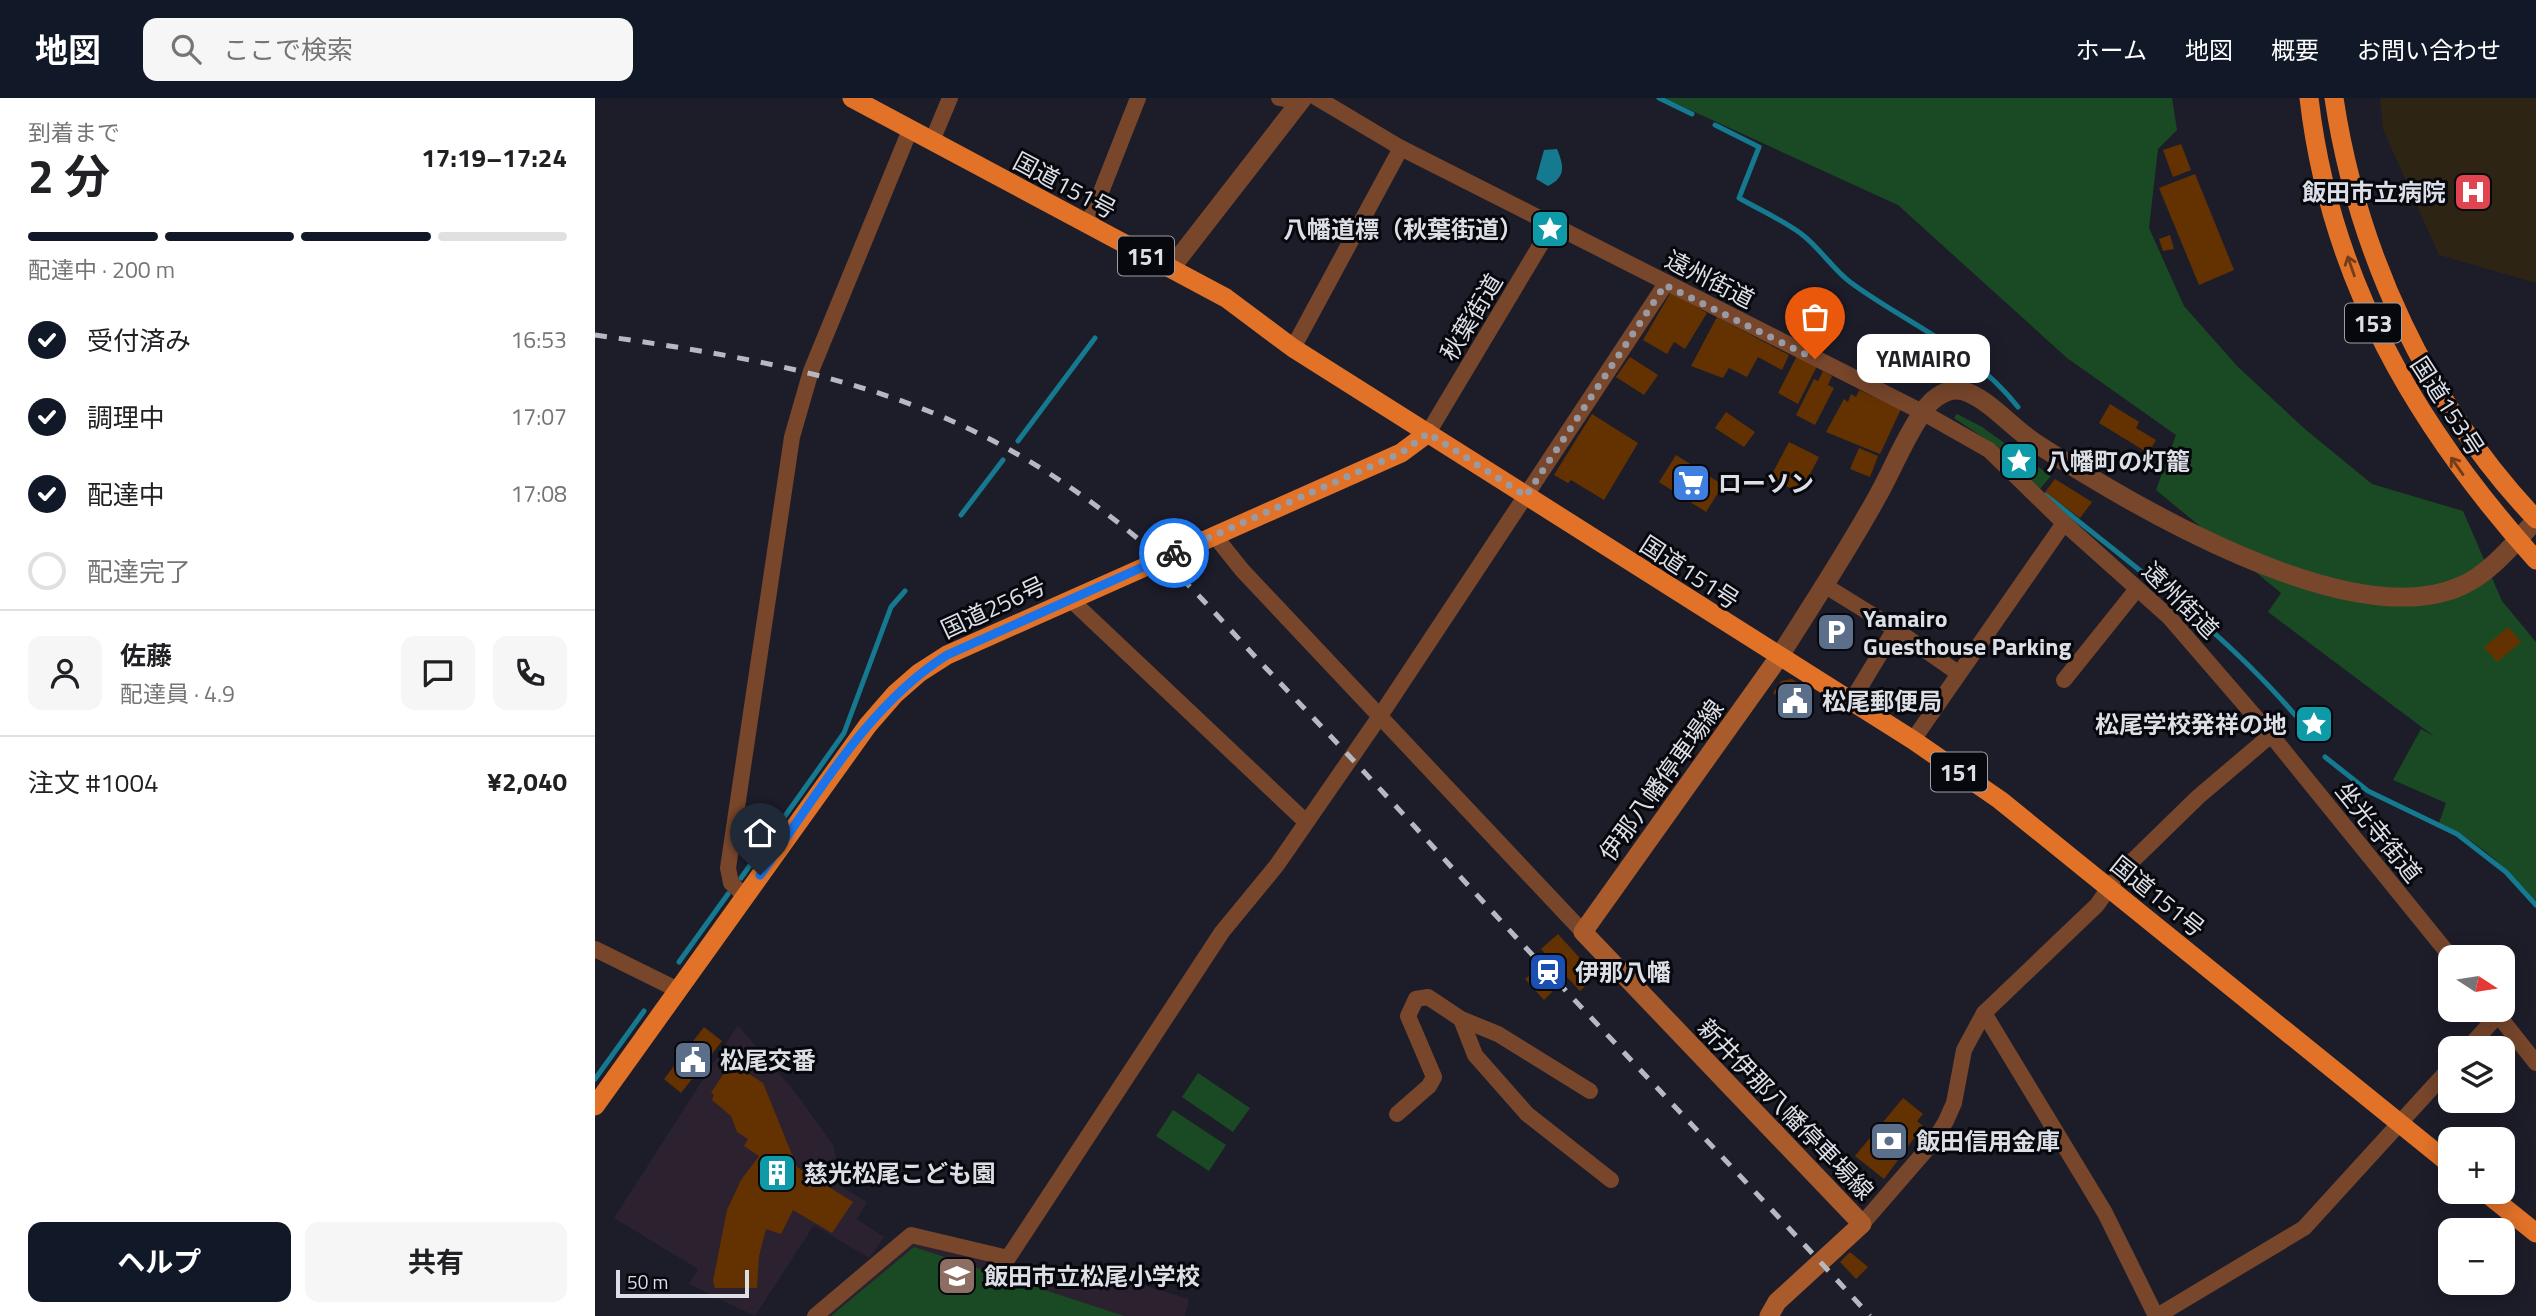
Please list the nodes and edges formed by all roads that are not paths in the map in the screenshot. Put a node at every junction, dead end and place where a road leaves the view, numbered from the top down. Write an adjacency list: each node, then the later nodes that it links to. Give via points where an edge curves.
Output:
1 (852, 98): 8 (highway, 国道151号 / 151)
2 (950, 98): 9 (street)
3 (1138, 98): 12 (street)
4 (1279, 98): 7 (street, 遠州街道)
5 (2309, 98): 22 (highway, 国道153号 / 153, one-way to 5, via 2434,434 2385,351 2342,240 2324,179)
6 (2335, 98): 19 (highway, 国道153号 / 153, via 2350,178 2393,301 2456,418)
7 (1307, 99): 10 (street, 遠州街道); 13 (street)
8 (910, 130): 9 (highway, 国道151号 / 151); 36 (street, via 811,371 792,437 728,868 731,883)
9 (932, 141): 12 (highway, 国道151号 / 151)
10 (1401, 148): 11 (street, 遠州街道); 15 (street)
11 (1553, 224): 14 (street, 遠州街道); 17 (street, 秋葉街道)
12 (1087, 225): 13 (highway, 国道151号 / 151)
13 (1171, 268): 15 (highway, 国道151号 / 151, via 1226,298)
14 (1665, 285): 16 (street, 遠州街道); 18 (street)
15 (1293, 348): 17 (highway, 国道151号 / 151)
16 (1922, 412): 19 (street, via 1942,394 1955,389 1968,393 2034,442 2233,555 2378,596 2433,594 2461,587 2493,564); 20 (street, 遠州街道, via 1989,450); 23 (street)
17 (1428, 433): 18 (highway, 国道151号 / 151); 21 (highway, 国道256号, via 1401,453)
18 (1526, 496): 27 (highway, 国道151号 / 151); 31 (street)
19 (2536, 519)
20 (2064, 523): 24 (street, 遠州街道); 28 (street)
21 (1215, 535): 25 (highway, 国道256号); 31 (street, via 1242,570)
22 (2536, 560)
23 (1824, 585): 26 (street); 27 (street)
24 (2137, 589): 29 (street); 32 (street, 遠州街道, via 2169,617)
25 (1070, 599): 34 (street); 36 (highway, 国道256号, via 947,655 895,694)
26 (1895, 629): 28 (street); 30 (street)
27 (1779, 657): 30 (highway, 国道151号 / 151); 37 (main road, 伊那八幡停車場線)
28 (1958, 673): 33 (street)
29 (2064, 680)
30 (1851, 702): 33 (highway, 国道151号 / 151)
31 (1380, 716): 34 (street); 37 (street)
32 (2271, 735): 35 (street, via 2198,797); 38 (street, 坐光寺街道)
33 (1913, 740): 35 (highway, 国道151号 / 151, via 2000,800)
34 (1305, 821): 57 (street, via 1277,865 1222,932 1008,1258 911,1235)
35 (2107, 888): 41 (street, via 2097,905); 51 (highway, 国道151号 / 151)
36 (745, 896): 40 (highway, 国道256号)
37 (1583, 932): 55 (main road, 新井伊那八幡停車場線)
38 (2441, 945)
39 (595, 949): 40 (street)
40 (678, 990): 49 (highway, 国道256号)
41 (1984, 1013): 55 (street, via 1964,1050 1946,1121); 59 (street, via 2105,1213)
42 (1461, 1019): 48 (street, via 1498,1034); 50 (street, via 1427,997 1416,999 1410,1007 1411,1027 1434,1077); 53 (street, via 1475,1055 1527,1114)
43 (2488, 1022): 45 (street)
44 (2504, 1022): 46 (street)
45 (2477, 1036)
46 (2536, 1063)
47 (2438, 1081): 51 (street)
48 (1590, 1091)
49 (595, 1106)
50 (1397, 1114)
51 (2400, 1124): 52 (highway, 国道151号 / 151); 59 (street, via 2304,1228)
52 (2438, 1154)
53 (1611, 1180)
54 (2500, 1204): 56 (highway)
55 (1862, 1224): 58 (main road, 新井伊那八幡停車場線, via 1777,1302)
56 (2536, 1233)
57 (815, 1316)
58 (1769, 1316)
59 (2157, 1316)

